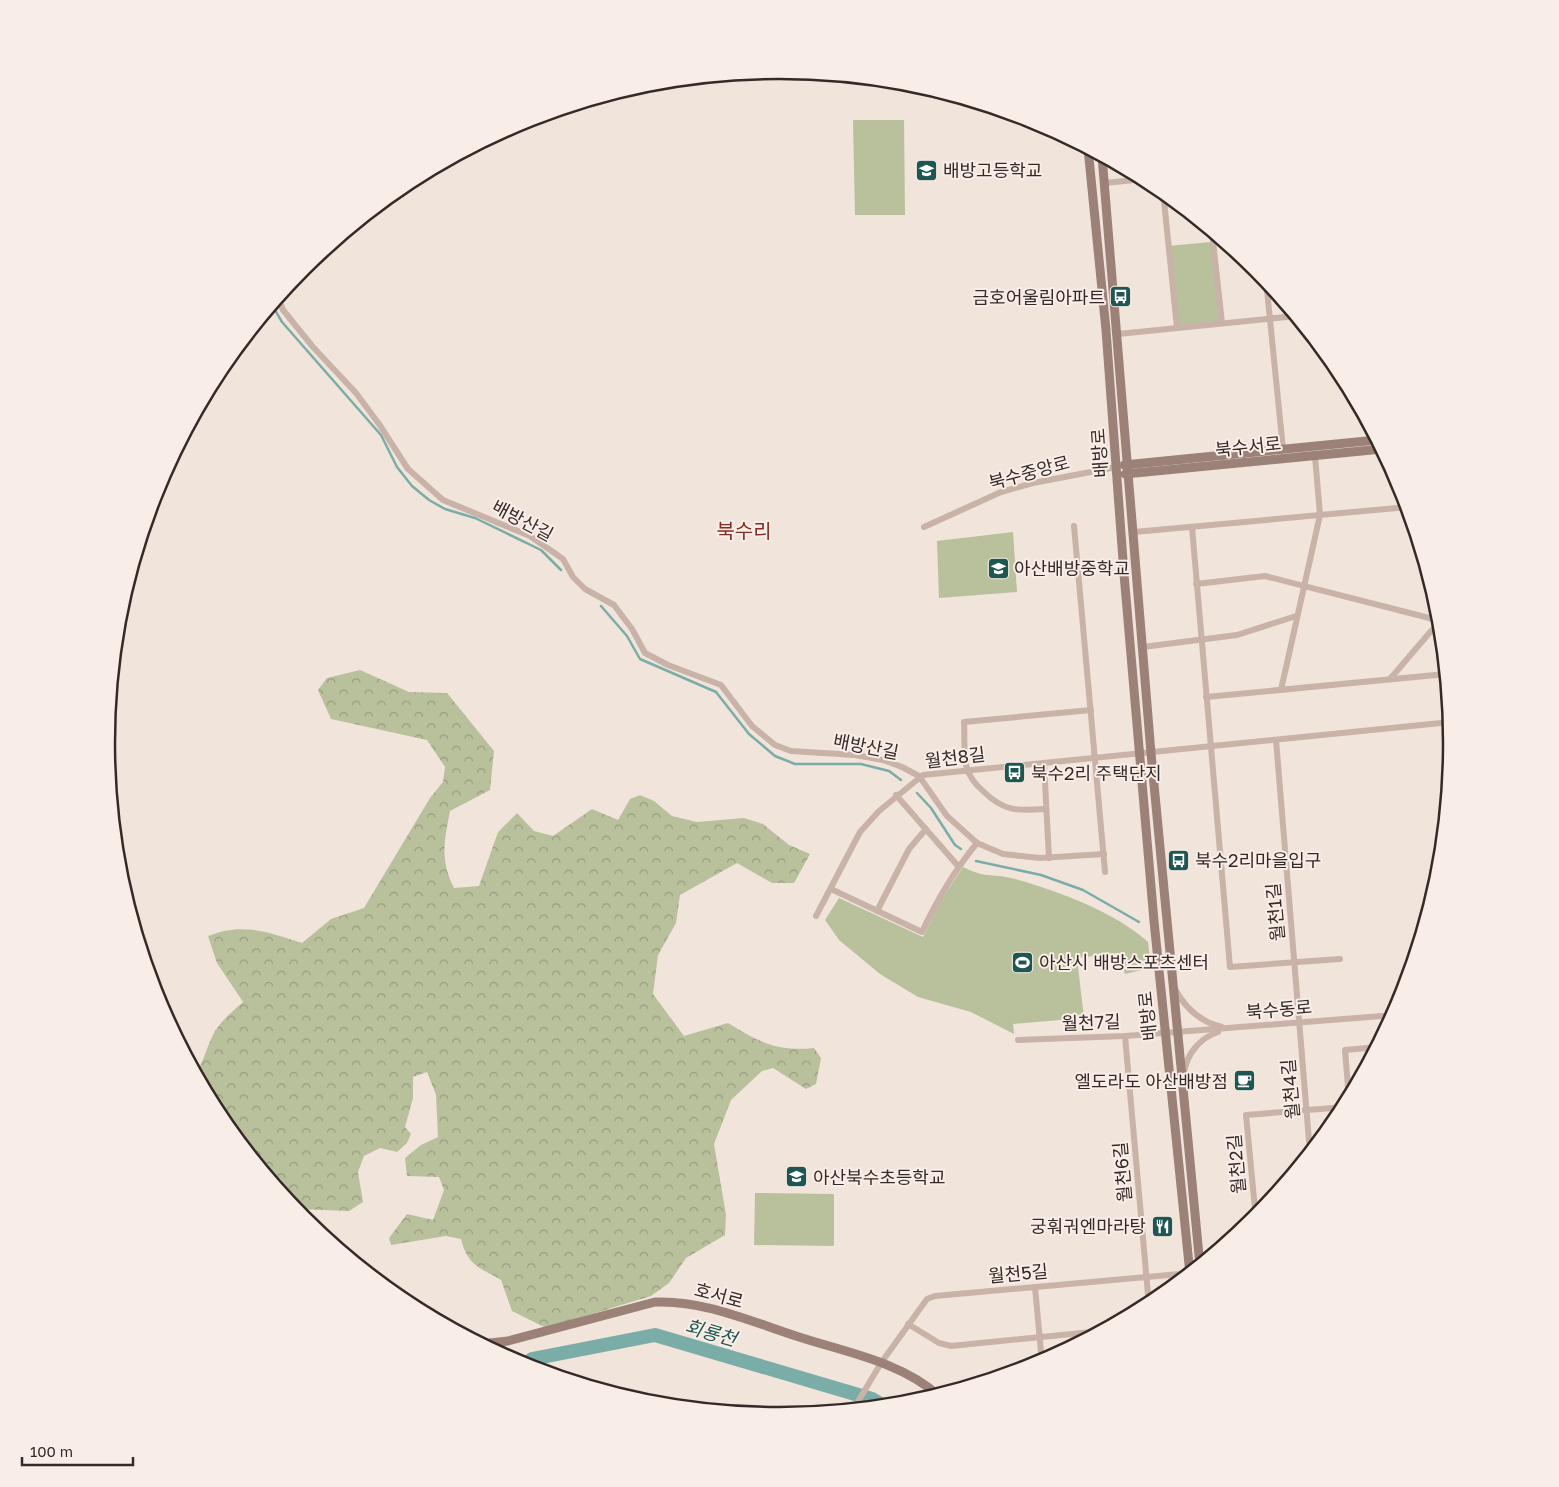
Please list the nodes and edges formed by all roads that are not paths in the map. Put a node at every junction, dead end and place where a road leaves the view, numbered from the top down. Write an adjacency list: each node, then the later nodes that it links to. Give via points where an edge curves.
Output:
1 (1089, 155): 18 (street, 배방로)
2 (1103, 163): 4 (street, 배방로)
3 (1132, 180): 4 (street)
4 (1105, 183): 13 (street, 배방로)
5 (1164, 202): 12 (street)
6 (1213, 240): 11 (street)
7 (1267, 292): 10 (street)
8 (280, 305): 46 (street, 배방산길, via 368,408 408,469 443,500 530,536 563,559 585,589 614,605 645,653 721,685 752,726 775,745 791,751 883,760)
9 (1289, 317): 10 (street)
10 (1270, 318): 11 (street); 15 (street)
11 (1222, 323): 12 (street)
12 (1177, 328): 13 (street)
13 (1118, 334): 19 (street, 배방로)
14 (1371, 441): 15 (street, 북수서로)
15 (1283, 449): 19 (street, 북수서로)
16 (1376, 450): 17 (street, 북수서로)
17 (1315, 456): 19 (street, 북수서로); 21 (street)
18 (1117, 469): 19 (street, 북수서로); 23 (street, 북수중앙로, via 1033,483 1001,492); 42 (street, 배방로)
19 (1129, 469): 25 (street, 배방로)
20 (1401, 508): 21 (street)
21 (1320, 515): 24 (street); 27 (street)
22 (1074, 526): 37 (street)
23 (924, 527)
24 (1192, 527): 25 (street); 26 (street)
25 (1134, 532): 32 (street, 배방로)
26 (1196, 584): 27 (street, via 1265,576); 31 (street)
27 (1304, 586): 28 (street); 29 (street)
28 (1296, 616): 31 (street, via 1237,635); 35 (street)
29 (1432, 620)
30 (1434, 629): 34 (street)
31 (1201, 641): 32 (street); 36 (street)
32 (1143, 647): 41 (street, 배방로)
33 (1441, 675): 34 (street)
34 (1390, 680): 35 (street)
35 (1281, 690): 36 (street)
36 (1206, 697): 40 (street)
37 (1091, 710): 43 (street); 45 (street, via 964,722)
38 (1444, 723): 39 (street)
39 (1276, 740): 40 (street); 59 (street, 월천1길)
40 (1210, 747): 41 (street); 59 (street, via 1230,967)
41 (1151, 753): 42 (street); 60 (street, 배방로)
42 (1140, 755): 43 (street, 월천8길); 65 (street, 배방로)
43 (1096, 758): 44 (street, 월천8길); 51 (street)
44 (1044, 763): 45 (street, 월천8길); 48 (street)
45 (968, 769): 46 (street, 월천8길); 48 (street, via 993,802 1021,811)
46 (919, 776): 47 (street, 월천8길); 50 (street, via 948,816)
47 (896, 795): 49 (street); 55 (street, 월천8길, via 860,832)
48 (1046, 809): 52 (street)
49 (926, 829): 53 (street); 56 (street, via 909,848)
50 (977, 843): 52 (street, via 1003,854); 53 (street)
51 (1104, 854): 52 (street); 54 (street)
52 (1049, 858)
53 (958, 866): 56 (street, via 937,899 922,932)
54 (1105, 872)
55 (831, 889): 56 (street); 57 (street, 월천8길)
56 (877, 911)
57 (816, 916)
58 (1340, 959): 59 (street)
59 (1294, 963): 62 (street, 월천1길)
60 (1172, 981): 63 (street, via 1188,1008 1214,1025); 64 (street, 배방로)
61 (1386, 1016): 62 (street, 북수동로)
62 (1300, 1022): 63 (street, 북수동로); 72 (street, 월천4길)
63 (1228, 1028): 64 (street, 북수동로); 69 (street, via 1211,1034 1190,1054)
64 (1176, 1032): 65 (street, 북수동로); 69 (street, 배방로)
65 (1166, 1033): 66 (street, 월천7길); 76 (street, 배방로)
66 (1125, 1036): 67 (street, 월천7길); 78 (street, 월천6길)
67 (1018, 1040)
68 (1371, 1048): 70 (street, via 1345,1050)
69 (1182, 1087): 75 (street, 배방로)
70 (1348, 1087)
71 (1335, 1108): 72 (street, 월천2길)
72 (1307, 1110): 73 (street, 월천4길); 74 (street, 월천2길, via 1246,1115)
73 (1309, 1145)
74 (1255, 1208)
75 (1199, 1258)
76 (1189, 1267)
77 (1180, 1274): 78 (street, 월천5길)
78 (1147, 1277): 79 (street, 월천5길); 80 (street, 월천6길)
79 (1035, 1287): 81 (street, 월천5길, via 935,1296 922,1304); 83 (street)
80 (1148, 1296)
81 (908, 1324): 83 (street, via 939,1343 951,1346); 86 (street, 월천5길)
82 (1088, 1332): 83 (street)
83 (1039, 1336): 85 (street)
84 (491, 1342): 86 (street, 호서로, via 525,1337 655,1302 675,1301 748,1319)
85 (1041, 1355)
86 (881, 1363): 87 (street, 호서로); 88 (street, 월천5길)
87 (933, 1390)
88 (857, 1404)

